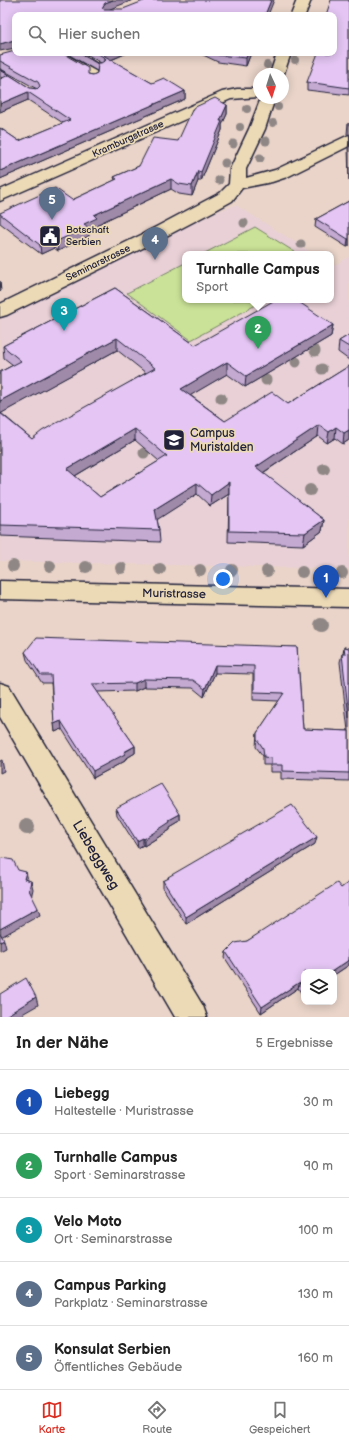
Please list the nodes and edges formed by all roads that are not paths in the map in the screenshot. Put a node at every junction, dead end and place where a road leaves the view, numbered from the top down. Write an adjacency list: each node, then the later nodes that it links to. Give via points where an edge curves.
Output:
1 (304, 0): 2 (street)
2 (299, 12)
3 (62, 56): 6 (lane, via 94,74)
4 (283, 56): 5 (street)
5 (278, 68)
6 (93, 79)
7 (253, 93): 11 (street, Kramburgstrasse, via 228,95)
8 (266, 104): 10 (street, via 238,169)
9 (349, 140): 10 (street, via 275,176 252,183)
10 (237, 184): 12 (street, Seminarstrasse, via 220,200)
11 (0, 196)
12 (0, 311)
13 (0, 590): 14 (street, Muristrasse)
14 (349, 598)
15 (0, 694): 16 (street, Liebeggweg)
16 (192, 1017)

